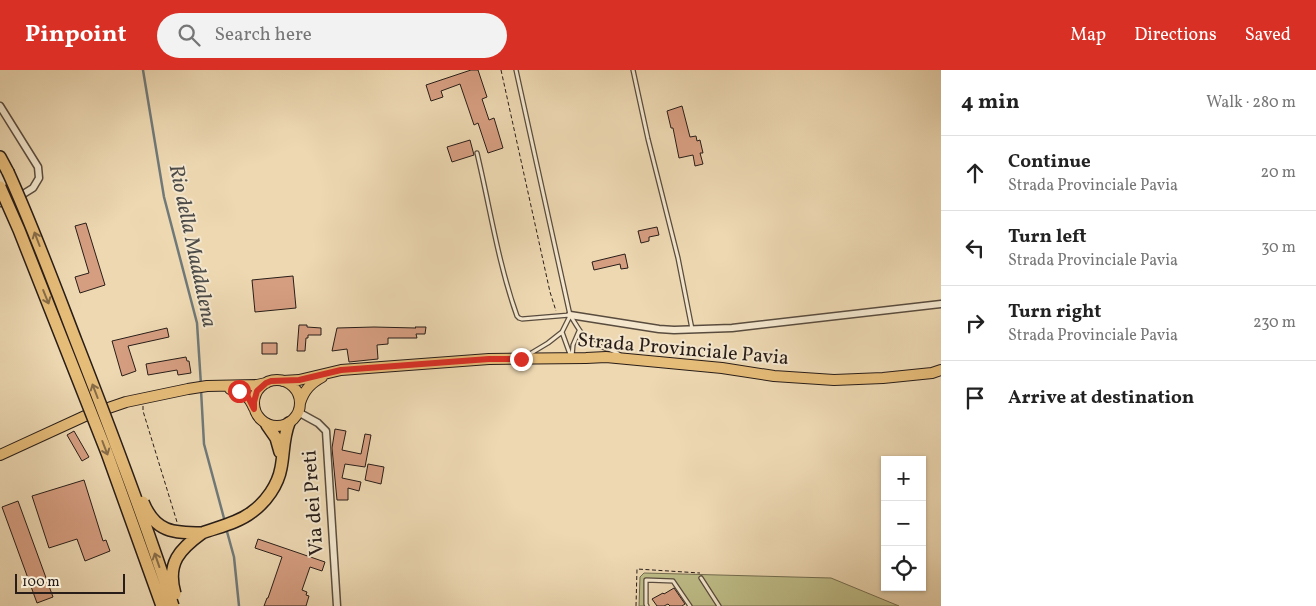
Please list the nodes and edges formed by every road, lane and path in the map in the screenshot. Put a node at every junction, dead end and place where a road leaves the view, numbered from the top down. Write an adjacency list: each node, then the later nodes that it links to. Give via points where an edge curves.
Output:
1 (501, 70): 11 (path)
2 (516, 70): 10 (lane)
3 (633, 70): 12 (lane)
4 (0, 106): 8 (street, via 38,168 39,178 33,188 12,201)
5 (477, 153): 11 (lane, via 517,316 522,319)
6 (0, 157): 28 (highway, one-way to 6, bridge, via 31,226)
7 (0, 187): 34 (highway, one-way to 34, bridge, via 104,444)
8 (0, 203)
9 (941, 304): 12 (street)
10 (570, 315): 11 (lane); 12 (street, via 659,329); 13 (lane); 14 (lane)
11 (557, 316)
12 (692, 330)
13 (579, 331): 15 (lane, via 573,344); 17 (lane, via 596,344 616,351)
14 (562, 332): 15 (lane); 16 (lane)
15 (572, 358): 16 (main road, Strada Provinciale Pavia); 17 (main road, Strada Provinciale Pavia)
16 (521, 359): 19 (main road, Strada Provinciale Pavia)
17 (624, 359): 18 (main road, Strada Provinciale Pavia, via 834,380)
18 (941, 370)
19 (332, 371): 20 (main road, Strada Provinciale Pavia); 23 (main road, Strada Provinciale Pavia, via 308,387)
20 (283, 381): 21 (main road, Strada Provinciale Pavia); 23 (main road, via 297,392)
21 (266, 383): 22 (main road, Strada Provinciale Pavia); 24 (main road, via 257,391)
22 (207, 386): 24 (main road, Strada Provinciale Pavia, via 242,392); 29 (main road, Strada Provinciale Pavia, via 126,402 85,416)
23 (299, 408): 26 (main road, Strada Provinciale Pavia); 37 (street, Via dei Preti, via 326,431)
24 (254, 409): 27 (main road, Strada Provinciale Pavia)
25 (143, 411): 31 (path)
26 (289, 423): 27 (main road, via 275,427); 30 (highway)
27 (267, 425): 30 (highway, via 278,443)
28 (117, 449): 32 (highway, bridge, via 129,464 151,517 174,532); 35 (highway, one-way to 28, bridge)
29 (0, 455)
30 (281, 468): 32 (highway, via 270,494 252,512)
31 (178, 524)
32 (202, 533): 36 (highway, bridge, via 182,550 174,562 172,579)
33 (701, 578): 40 (lane)
34 (162, 606)
35 (173, 606)
36 (179, 606)
37 (337, 606)
38 (647, 606): 39 (lane, via 646,580 673,581)
39 (690, 606)
40 (719, 606)

